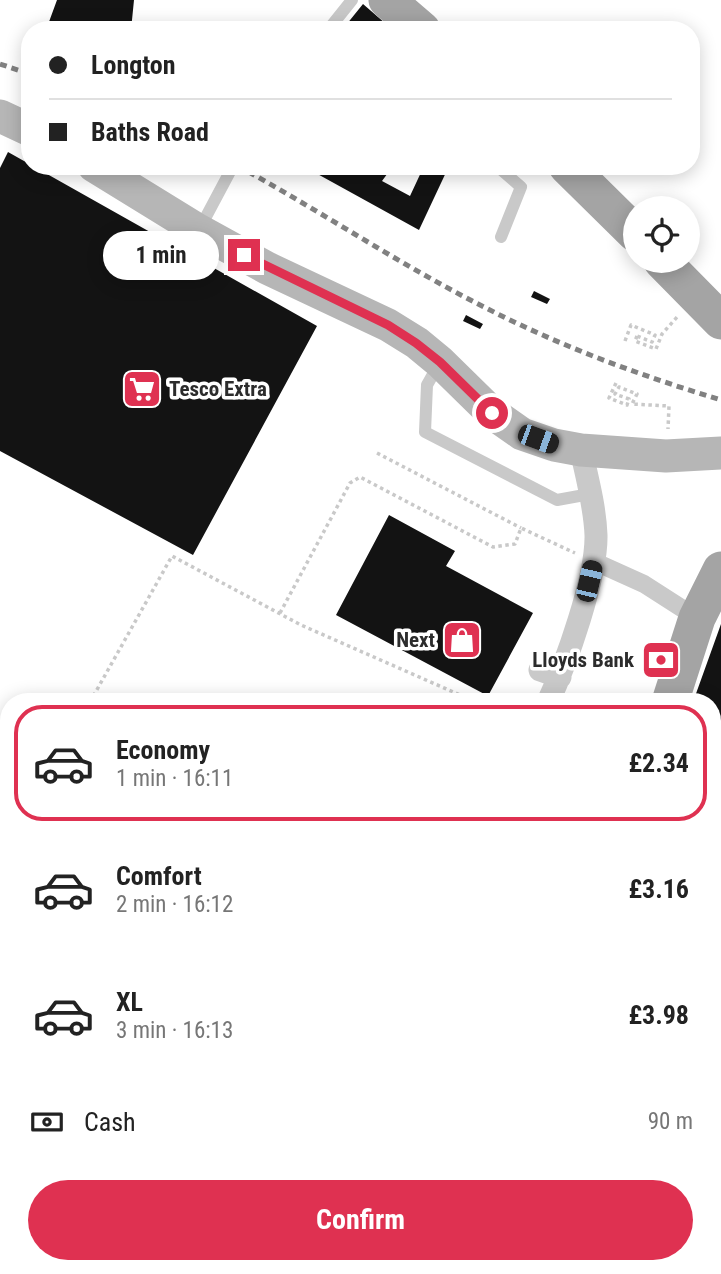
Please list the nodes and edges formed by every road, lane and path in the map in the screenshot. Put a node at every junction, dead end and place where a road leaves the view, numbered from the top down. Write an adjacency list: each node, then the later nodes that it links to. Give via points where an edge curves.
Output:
1 (352, 0): 2 (lane)
2 (335, 21)
3 (0, 116): 4 (main road)
4 (21, 126)
5 (109, 175): 10 (main road)
6 (228, 175): 10 (lane)
7 (508, 175): 11 (lane, via 522,187)
8 (576, 175): 9 (main road)
9 (623, 221)
10 (198, 230): 15 (main road, via 388,325)
11 (501, 237)
12 (674, 273): 13 (main road)
13 (709, 309): 14 (path, via 662,334 656,349 635,341 637,336 653,342 655,335 631,325)
14 (625, 341)
15 (440, 362): 17 (main road, via 492,413 523,434); 22 (lane, via 427,386 425,432 557,499)
16 (616, 383): 20 (path, via 609,398 627,405 629,399 615,394 619,387 637,394 632,404 669,406)
17 (581, 450): 20 (main road); 22 (street)
18 (377, 453): 23 (path)
19 (721, 453): 20 (main road)
20 (666, 456): 21 (main road)
21 (721, 470)
22 (590, 494): 24 (street, via 596,536)
23 (522, 528): 24 (path); 26 (path, via 515,544 493,547 360,477 350,483)
24 (593, 561): 27 (street, via 653,589); 30 (street, via 584,600 550,674)
25 (721, 570): 27 (main road)
26 (280, 614): 28 (path, via 172,556); 29 (path)
27 (697, 618): 31 (main road)
28 (95, 693)
29 (456, 693)
30 (549, 693)
31 (673, 693)

